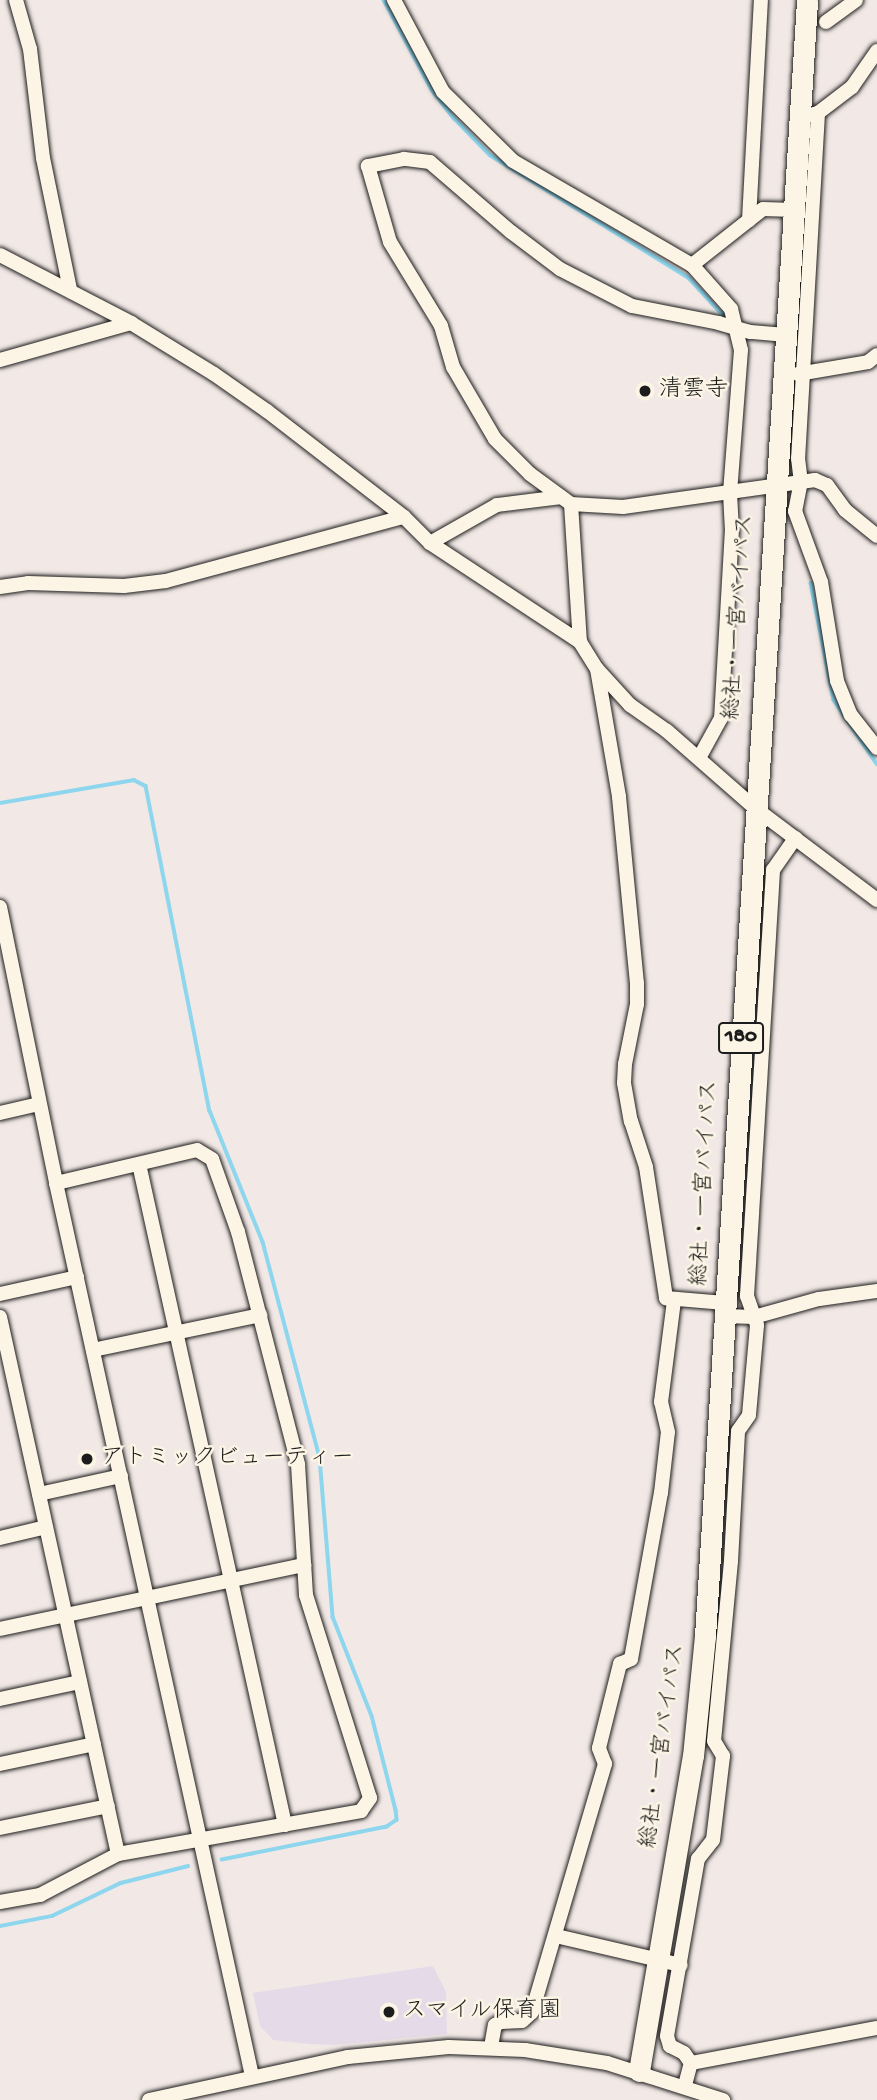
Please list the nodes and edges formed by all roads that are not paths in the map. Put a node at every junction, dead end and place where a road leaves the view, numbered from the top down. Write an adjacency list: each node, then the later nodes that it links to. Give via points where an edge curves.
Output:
1 (16, 0): 13 (street, via 30,49 43,158)
2 (394, 0): 12 (street, via 443,92 513,161)
3 (761, 0): 10 (street)
4 (807, 0): 8 (highway, 総社・一宮バイパス / 180)
5 (856, 0): 6 (street)
6 (826, 22)
7 (877, 51): 8 (street, via 852,87)
8 (809, 115): 9 (highway, 総社・一宮バイパス / 180); 20 (street)
9 (794, 211): 10 (street, via 763,209); 16 (highway, 総社・一宮バイパス / 180)
10 (750, 220): 12 (street)
11 (0, 255): 13 (street)
12 (692, 265): 15 (street, via 731,309)
13 (70, 290): 14 (street)
14 (131, 323): 18 (street); 25 (street, via 267,411)
15 (737, 329): 16 (street); 23 (street, via 741,351); 24 (street, via 632,306 560,269 430,162 404,159 368,166 390,242 441,326 453,367 495,439)
16 (786, 335): 19 (highway, 総社・一宮バイパス / 180)
17 (877, 355): 20 (street, via 868,362)
18 (0, 360)
19 (783, 373): 20 (street); 22 (highway, 総社・一宮バイパス / 180)
20 (805, 374): 21 (street)
21 (801, 481): 22 (street); 26 (street, via 827,485 845,510); 31 (street, via 795,511 821,582 837,681 851,715)
22 (775, 485): 23 (street); 33 (highway, 総社・一宮バイパス / 180)
23 (730, 493): 24 (street, via 624,508); 32 (street, via 721,718)
24 (566, 501): 27 (street, via 497,505); 29 (street)
25 (404, 517): 27 (street); 28 (street, via 166,581)
26 (877, 536)
27 (430, 543): 29 (street)
28 (0, 587)
29 (580, 642): 30 (street)
30 (597, 669): 32 (street, via 630,705); 44 (street, via 619,797 637,983 624,1083 646,1167 666,1298)
31 (877, 748)
32 (699, 758): 33 (street)
33 (755, 808): 34 (street); 45 (highway, 総社・一宮バイパス / 180)
34 (795, 838): 35 (street); 48 (street, via 773,870 747,1296)
35 (877, 900)
36 (0, 907): 37 (street)
37 (39, 1104): 38 (street); 40 (street)
38 (0, 1113)
39 (139, 1164): 40 (street); 46 (street, via 197,1150 212,1159); 49 (street)
40 (56, 1183): 41 (street)
41 (77, 1277): 43 (street); 50 (street)
42 (877, 1291): 48 (street, via 820,1299)
43 (0, 1294)
44 (674, 1300): 45 (street); 71 (street, via 661,1402 667,1432 652,1554 631,1659 620,1664 599,1748 604,1764)
45 (724, 1309): 48 (street); 72 (highway, 総社・一宮バイパス / 180, via 705,1636 694,1743)
46 (260, 1315): 49 (street); 56 (street, via 298,1464)
47 (0, 1317): 51 (street)
48 (754, 1317): 73 (street, via 749,1415 738,1432 714,1741 723,1756 713,1839 698,1859)
49 (175, 1333): 50 (street); 57 (street)
50 (93, 1350): 52 (street)
51 (6, 1376): 53 (street)
52 (121, 1476): 53 (street); 58 (street)
53 (39, 1494): 54 (street)
54 (46, 1527): 55 (street); 59 (street)
55 (0, 1538)
56 (304, 1565): 57 (street); 66 (street, via 306,1595 370,1798 361,1811)
57 (230, 1578): 58 (street); 66 (street)
58 (149, 1597): 59 (street); 68 (street)
59 (66, 1615): 60 (street); 61 (street)
60 (0, 1629)
61 (80, 1682): 62 (street); 63 (street)
62 (0, 1699)
63 (94, 1744): 64 (street); 65 (street)
64 (0, 1764)
65 (108, 1805): 67 (street); 69 (street)
66 (285, 1825): 68 (street)
67 (0, 1828)
68 (201, 1841): 69 (street); 78 (street)
69 (118, 1854): 70 (street, via 40,1895)
70 (0, 1902)
71 (556, 1936): 72 (street); 75 (street, via 532,2012 522,2021 495,2025)
72 (658, 1960): 73 (street); 77 (highway, 総社・一宮バイパス / 180)
73 (681, 1965): 76 (street, via 667,2041)
74 (877, 2028): 76 (street)
75 (491, 2047): 77 (street, via 564,2055); 78 (street, via 395,2050)
76 (691, 2063): 79 (street)
77 (639, 2071): 79 (street)
78 (252, 2076): 80 (street)
79 (685, 2085): 81 (street)
80 (149, 2100)
81 (723, 2100)

